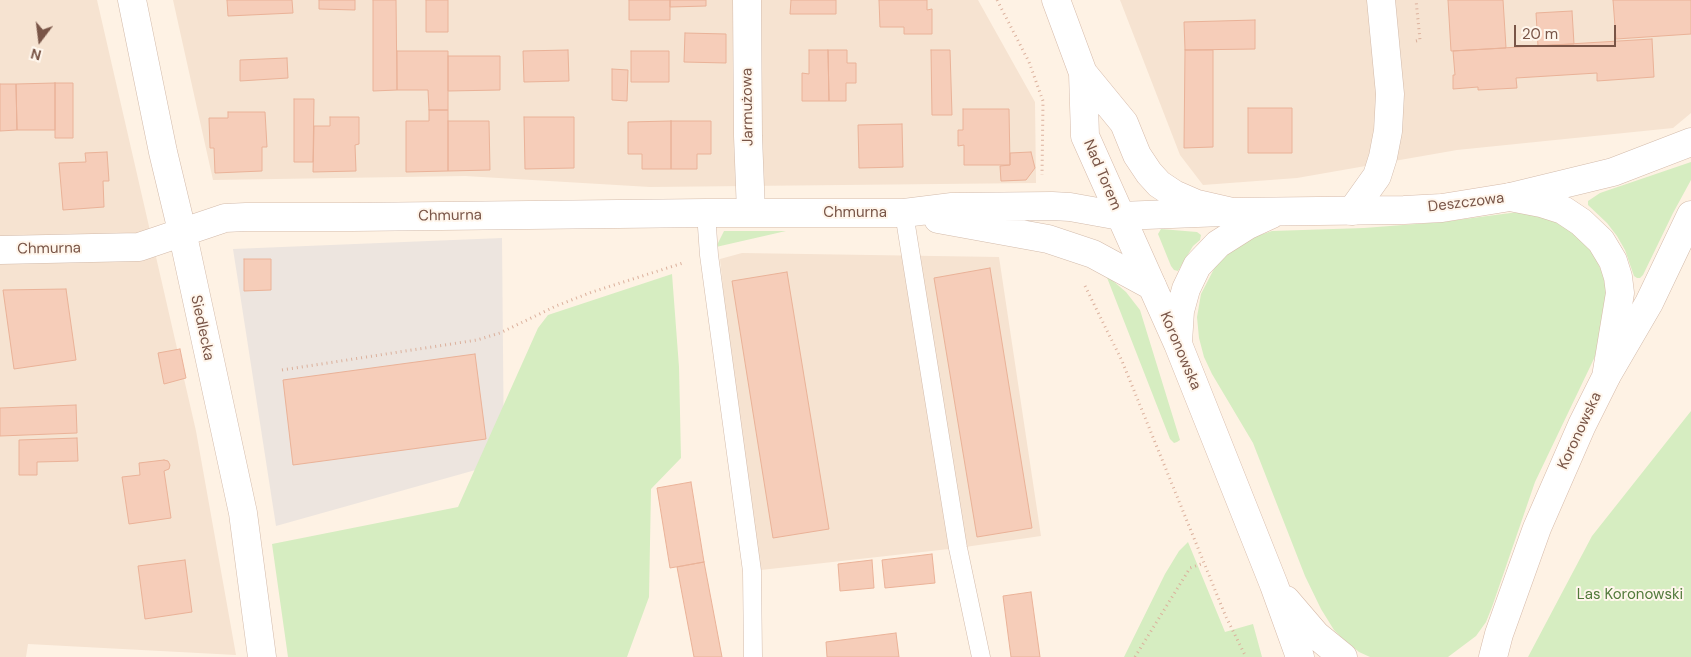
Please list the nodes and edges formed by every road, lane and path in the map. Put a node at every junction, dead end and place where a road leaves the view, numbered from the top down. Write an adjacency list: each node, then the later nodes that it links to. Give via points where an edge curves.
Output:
1 (132, 0): 20 (street, Siedlecka)
2 (747, 0): 16 (street, Jarmużowa)
3 (997, 0): 10 (path, via 1029,62 1043,101)
4 (1056, 0): 8 (street, Nad Torem)
5 (1382, 0): 13 (street, via 1390,94 1388,131 1377,176)
6 (1416, 0): 7 (path)
7 (1420, 40)
8 (1083, 74): 14 (street, Nad Torem, via 1124,123 1137,155 1159,184 1197,204); 19 (street, Nad Torem, via 1085,136)
9 (1691, 142): 11 (street, Deszczowa, via 1613,172)
10 (1042, 183)
11 (1510, 198): 13 (street, Deszczowa, via 1442,208); 27 (street, via 1563,210 1592,231 1613,261 1620,293)
12 (1278, 211): 13 (street, Deszczowa); 14 (street, Deszczowa); 25 (street, via 1218,244 1197,266 1180,312)
13 (1352, 211)
14 (1232, 212): 19 (street, Chmurna)
15 (706, 213): 16 (street, Chmurna); 20 (street, Chmurna, via 246,217 225,218); 22 (lane)
16 (751, 213): 17 (street, Chmurna)
17 (904, 213): 19 (street, Chmurna, via 952,206 1052,206); 24 (street, Chmurna, via 1048,240 1093,254); 33 (lane, via 958,548)
18 (1691, 215): 27 (street, Koronowska, via 1649,303)
19 (1120, 216): 24 (street, Koronowska)
20 (182, 231): 21 (street, Chmurna, via 139,247); 31 (street, Siedlecka, via 243,513)
21 (0, 250)
22 (709, 255): 26 (path, via 592,292 485,338); 32 (lane, via 752,571)
23 (1081, 278): 28 (path, via 1122,361)
24 (1152, 286): 25 (street, Koronowska)
25 (1178, 344): 29 (street, Koronowska)
26 (282, 370)
27 (1606, 377): 30 (street, Koronowska, via 1537,528)
28 (1204, 563): 34 (path, via 1190,568); 35 (path)
29 (1274, 585): 36 (street, Koronowska); 37 (street, via 1316,635)
30 (1496, 646): 38 (street)
31 (262, 657)
32 (753, 657)
33 (981, 657)
34 (1135, 657)
35 (1246, 657)
36 (1300, 657)
37 (1342, 657)
38 (1478, 657)

